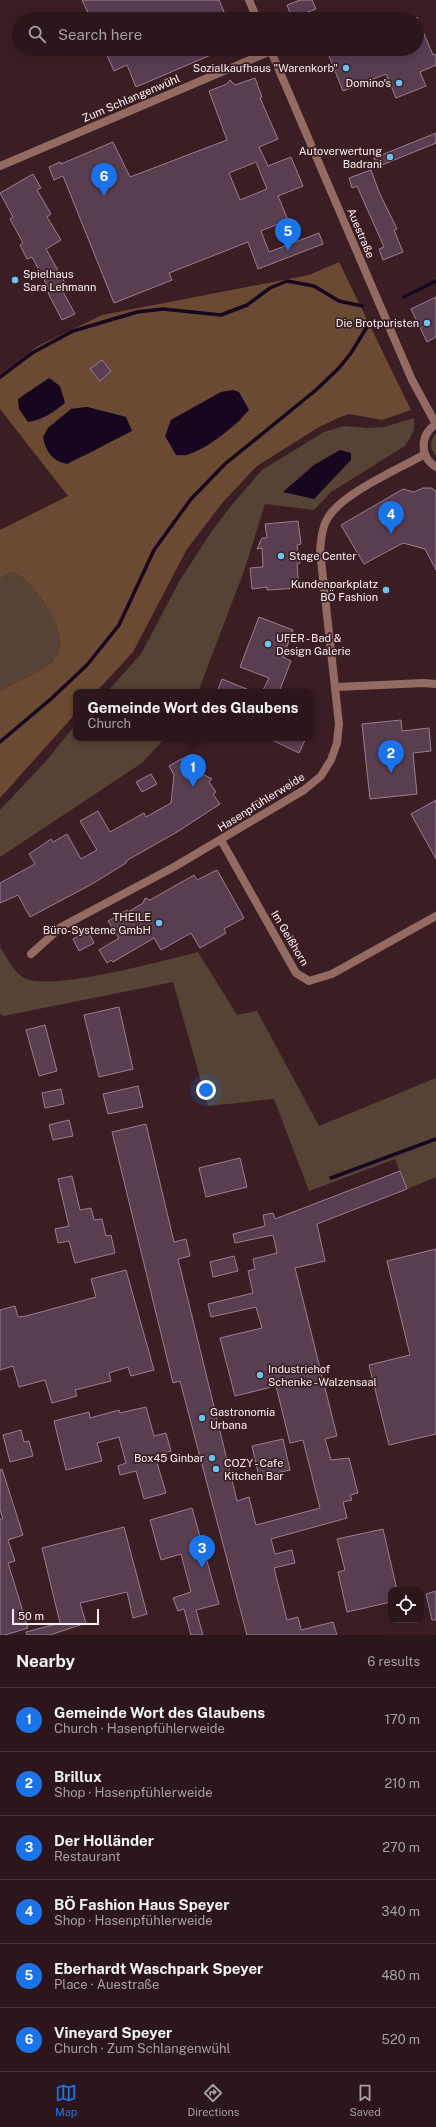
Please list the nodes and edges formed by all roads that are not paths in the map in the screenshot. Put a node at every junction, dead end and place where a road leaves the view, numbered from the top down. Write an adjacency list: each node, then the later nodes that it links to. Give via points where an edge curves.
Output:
1 (249, 0): 2 (street)
2 (254, 12)
3 (256, 56): 5 (street, Zum Schlangenwühl)
4 (273, 56): 6 (street, Auestraße, via 409,374)
5 (0, 166)
6 (436, 424): 7 (street, Auestraße, via 425,435)
7 (425, 454): 8 (street); 10 (street, Hasenpfühlerweide, via 350,496 329,516 321,538 320,551)
8 (436, 466)
9 (436, 684): 10 (street)
10 (336, 687): 11 (street, Hasenpfühlerweide, via 337,743 331,760 321,776 304,790)
11 (221, 840): 12 (street, Im Geißhorn, via 296,973 309,980 332,974); 13 (street, Hasenpfühlerweide, via 61,927)
12 (436, 916)
13 (31, 954)

